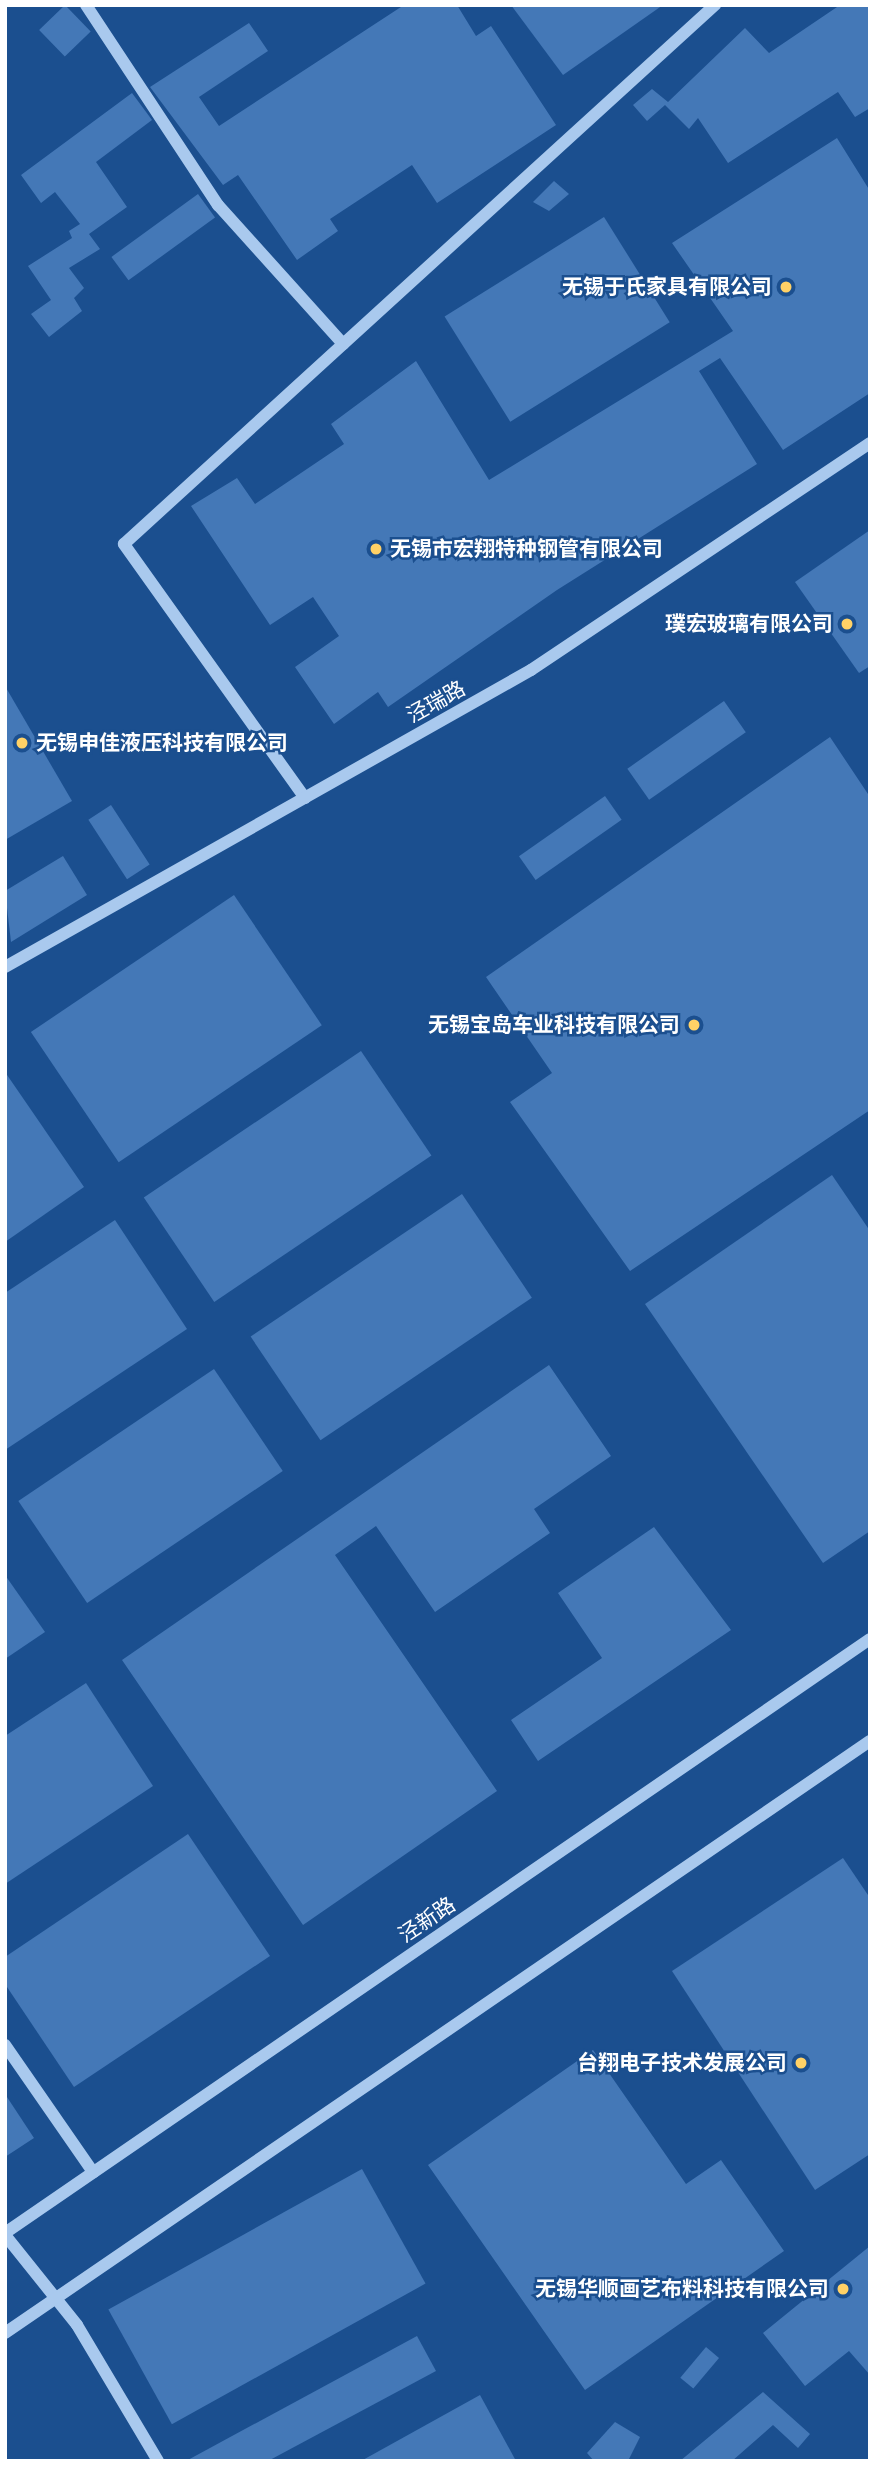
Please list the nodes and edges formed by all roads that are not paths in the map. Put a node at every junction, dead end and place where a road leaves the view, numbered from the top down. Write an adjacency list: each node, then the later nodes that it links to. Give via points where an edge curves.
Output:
1 (86, 5): 3 (street, via 218,205)
2 (715, 5): 3 (street)
3 (343, 344): 5 (street, via 124,544)
4 (870, 443): 5 (street, 泾瑞路, via 531,670)
5 (304, 798): 6 (street, 泾瑞路)
6 (5, 967)
7 (870, 1639): 10 (street, 泾新路)
8 (870, 1741): 12 (street)
9 (5, 2045): 10 (street)
10 (93, 2172): 11 (street, 泾新路)
11 (5, 2234): 12 (street)
12 (57, 2298): 13 (street); 14 (street)
13 (5, 2333)
14 (158, 2461)

